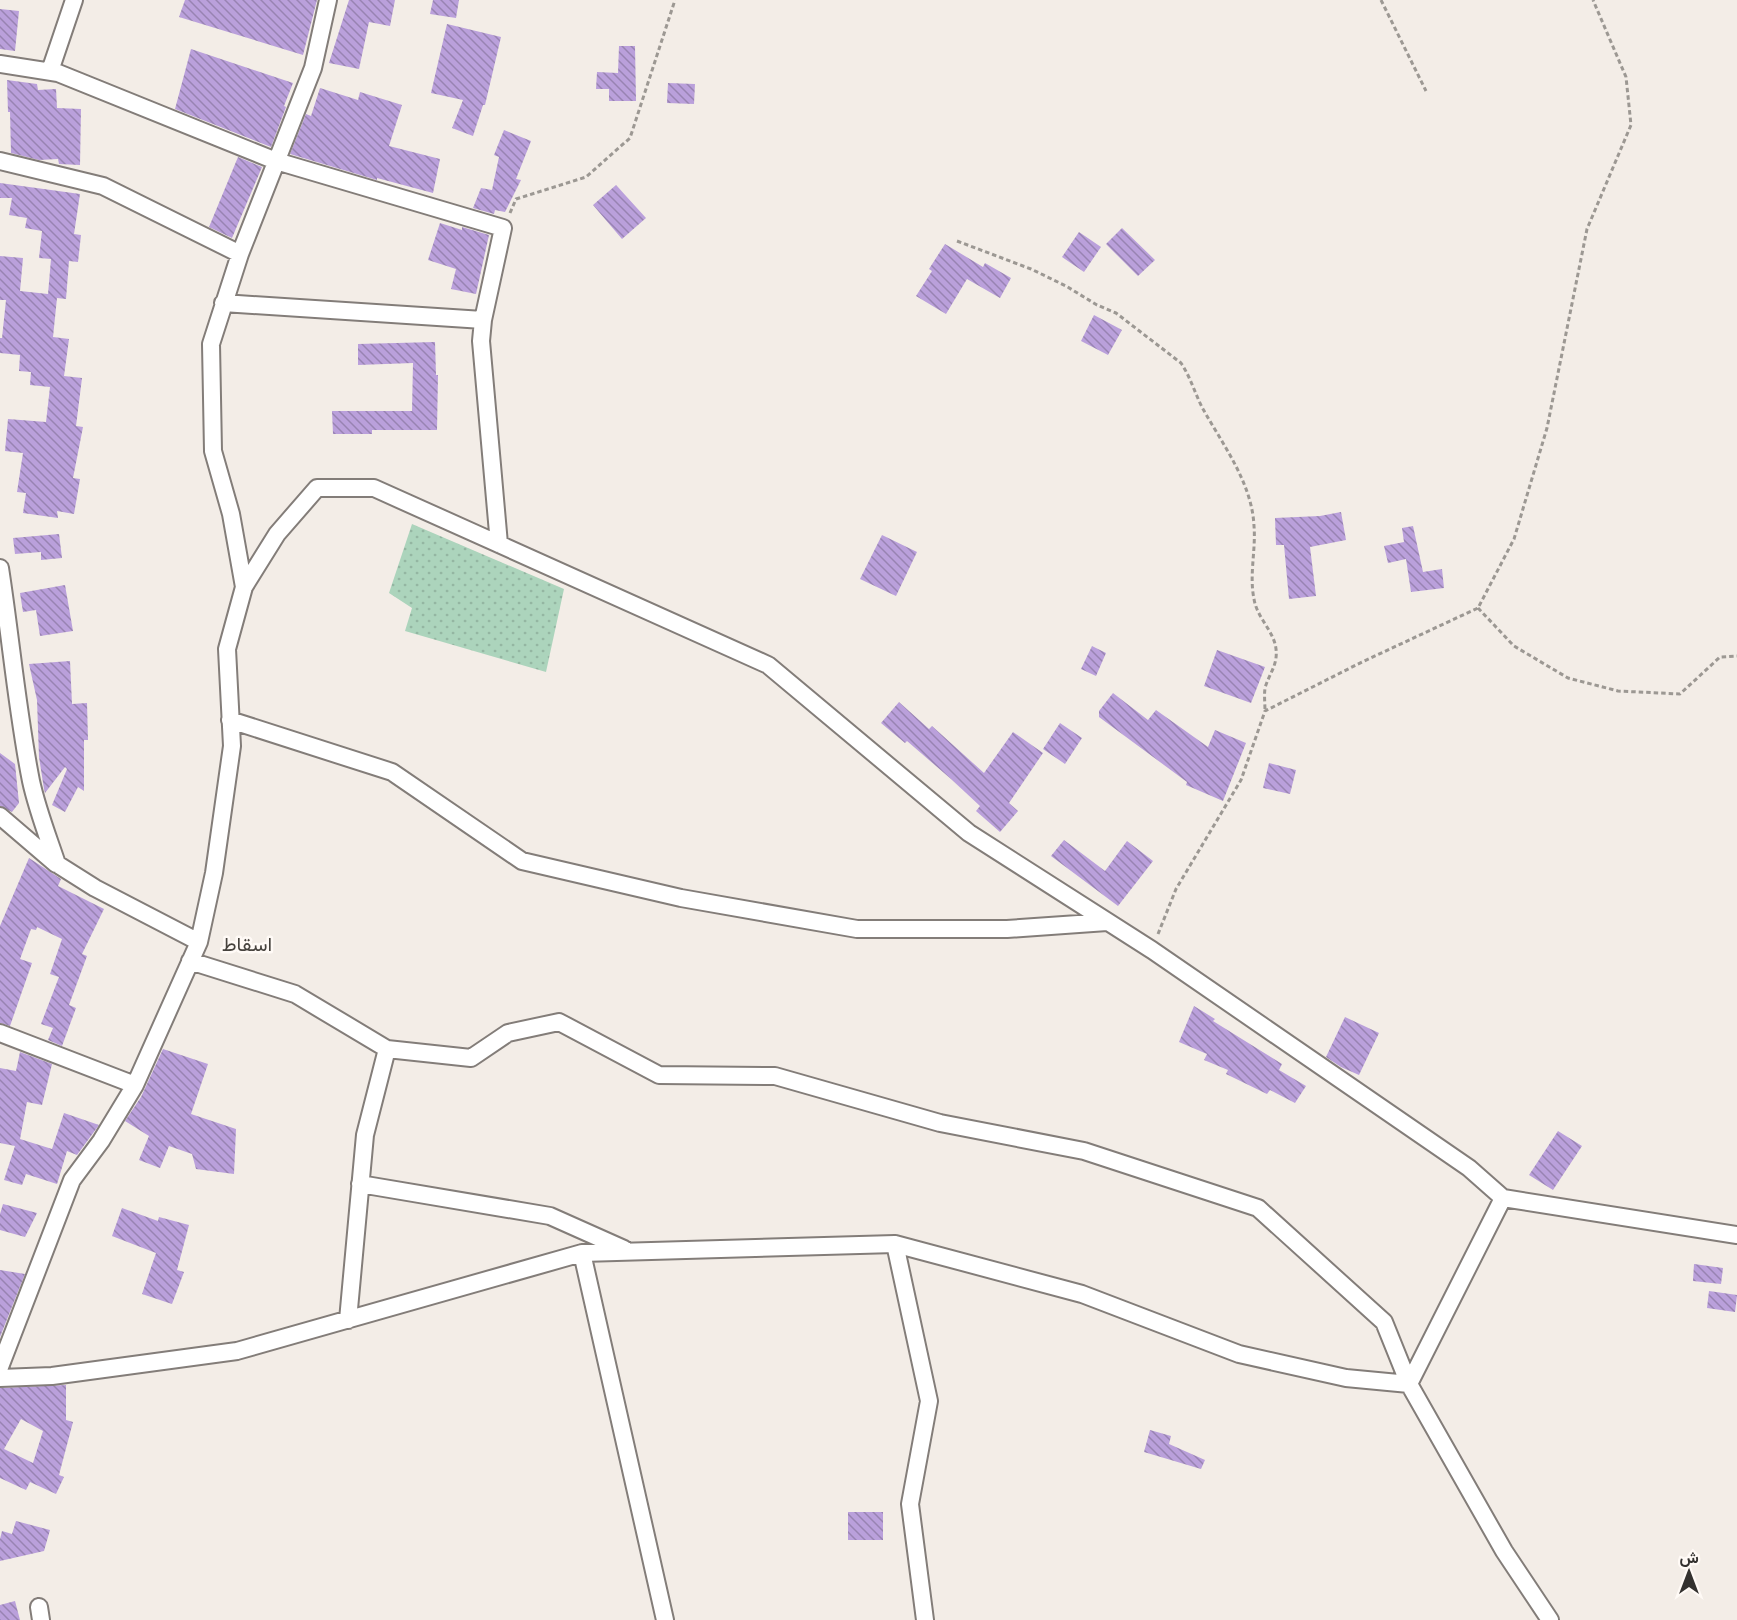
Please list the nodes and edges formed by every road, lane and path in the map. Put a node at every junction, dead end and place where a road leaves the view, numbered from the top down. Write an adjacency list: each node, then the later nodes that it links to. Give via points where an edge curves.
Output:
1 (74, 0): 7 (street)
2 (328, 0): 10 (street, via 313,68)
3 (675, 0): 11 (path, via 630,138 586,177 516,199)
4 (1381, 0): 8 (path)
5 (1593, 0): 19 (path, via 1626,77 1631,125 1587,229 1547,428 1514,539)
6 (0, 64): 7 (street)
7 (51, 71): 10 (street)
8 (1425, 91)
9 (0, 161): 13 (street, via 103,186)
10 (276, 161): 11 (street); 13 (street)
11 (503, 228): 15 (street)
12 (957, 241): 21 (path, via 1031,269 1116,313 1185,368 1231,457 1251,511 1253,596 1276,649 1275,668 1265,691)
13 (240, 254): 14 (street)
14 (223, 303): 15 (street); 18 (street, via 211,345 213,451 231,514)
15 (483, 320): 16 (street, via 481,341)
16 (498, 544): 18 (street, via 374,488 317,488 277,534); 25 (street, via 768,665 969,833)
17 (0, 568): 24 (street, via 31,784)
18 (244, 587): 22 (street, via 226,649)
19 (1478, 608): 20 (path, via 1523,652 1568,678 1618,691 1680,694 1720,657); 21 (path)
20 (1737, 656)
21 (1265, 711): 27 (path, via 1241,780 1176,889)
22 (231, 720): 25 (street, via 392,772 522,861 658,892 857,929 1007,929); 26 (street, via 232,746 216,861)
23 (0, 816): 24 (street)
24 (57, 864): 26 (street)
25 (1107, 922): 27 (street)
26 (198, 942): 28 (street)
27 (1152, 950): 33 (street, via 1469,1168)
28 (190, 961): 30 (street, via 296,993); 31 (street)
29 (0, 1033): 31 (street)
30 (387, 1049): 32 (street, via 365,1135); 41 (street, via 471,1058 508,1033 559,1022 659,1075 775,1076 940,1123 1084,1151 1248,1204 1258,1208 1384,1322)
31 (135, 1085): 39 (street, via 101,1142 72,1180)
32 (360, 1184): 36 (street, via 550,1216); 38 (street)
33 (1503, 1198): 34 (street); 41 (street)
34 (1737, 1235)
35 (896, 1244): 36 (street); 41 (street, via 1082,1294 1239,1354 1346,1378); 43 (street, via 929,1401 910,1504)
36 (631, 1252): 37 (street)
37 (582, 1253): 38 (street); 42 (street)
38 (348, 1320): 40 (street, via 237,1351 52,1376)
39 (0, 1367)
40 (0, 1378)
41 (1409, 1384): 44 (street, via 1504,1551)
42 (665, 1620)
43 (925, 1620)
44 (1550, 1620)

